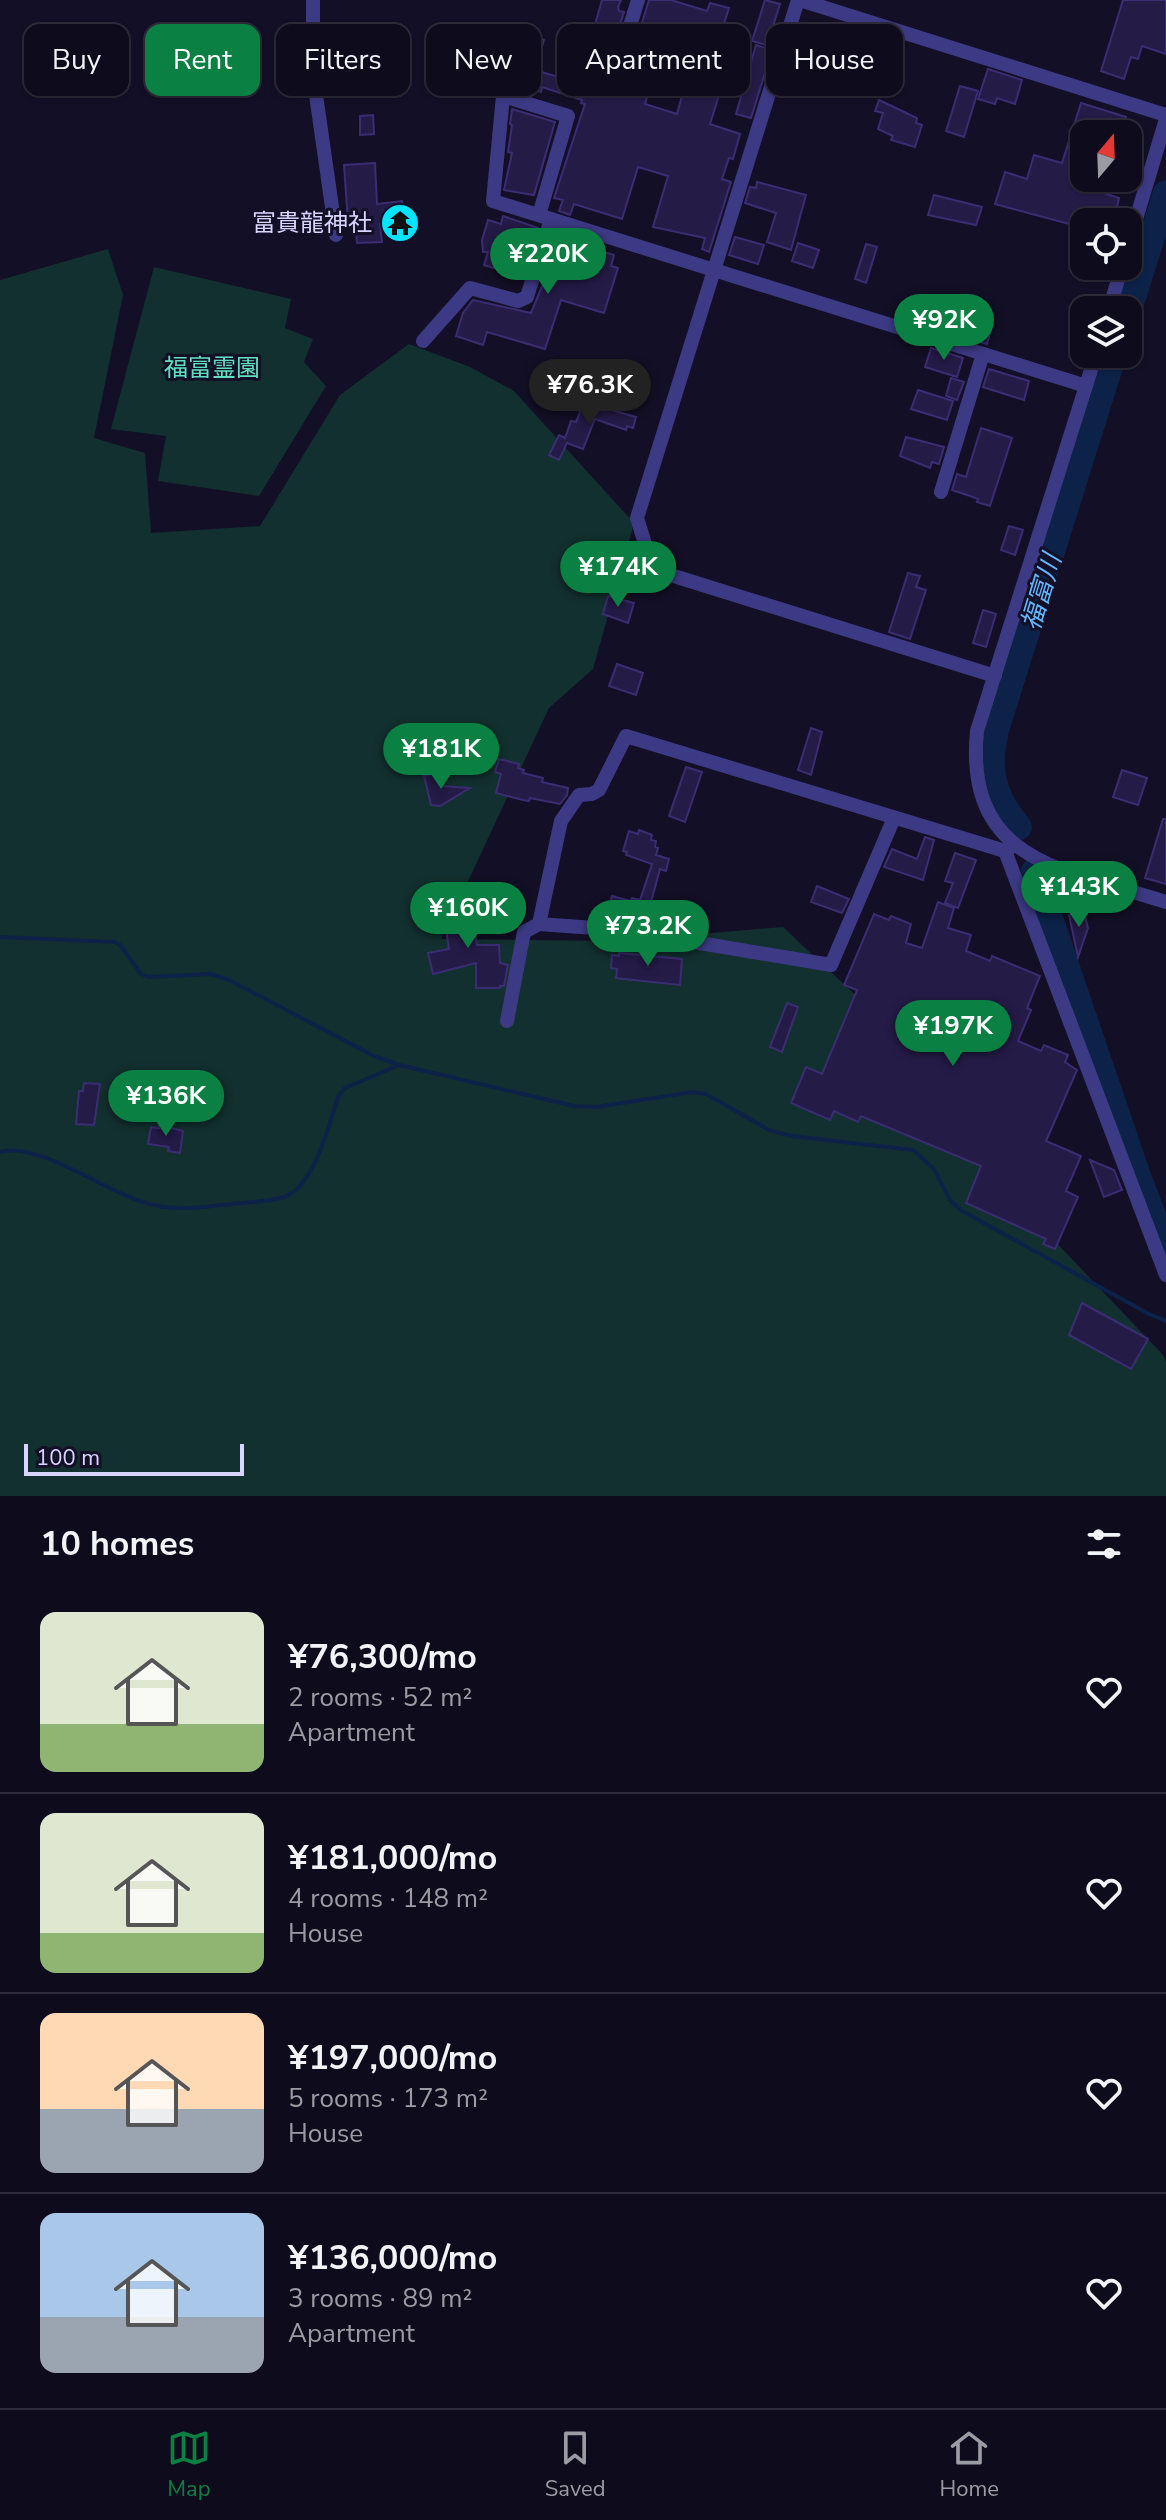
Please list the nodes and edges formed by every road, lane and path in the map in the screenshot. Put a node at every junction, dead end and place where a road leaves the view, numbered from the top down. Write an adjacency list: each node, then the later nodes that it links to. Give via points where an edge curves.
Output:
1 (313, 0): 8 (street, via 313,74)
2 (638, 0): 4 (street)
3 (799, 0): 5 (street); 9 (street)
4 (631, 24)
5 (1166, 117): 6 (street)
6 (1139, 208)
7 (545, 217): 7 (street, via 568,116 503,96 493,201); 9 (street); 10 (street, via 527,297 518,301 470,288)
8 (336, 235)
9 (714, 270): 11 (street); 15 (street, via 637,518 652,566)
10 (423, 341)
11 (983, 354): 13 (street); 14 (street)
12 (1092, 368): 13 (street)
13 (1086, 386): 15 (street)
14 (941, 492)
15 (995, 676): 17 (street, via 977,731 977,785)
16 (894, 818): 17 (street); 19 (street, via 831,965 622,930); 19 (street, via 626,736 599,790 579,795 561,821)
17 (1009, 848): 18 (street); 21 (street)
18 (1166, 902)
19 (539, 924): 20 (street, via 524,932)
20 (507, 1021)
21 (1166, 1275)

